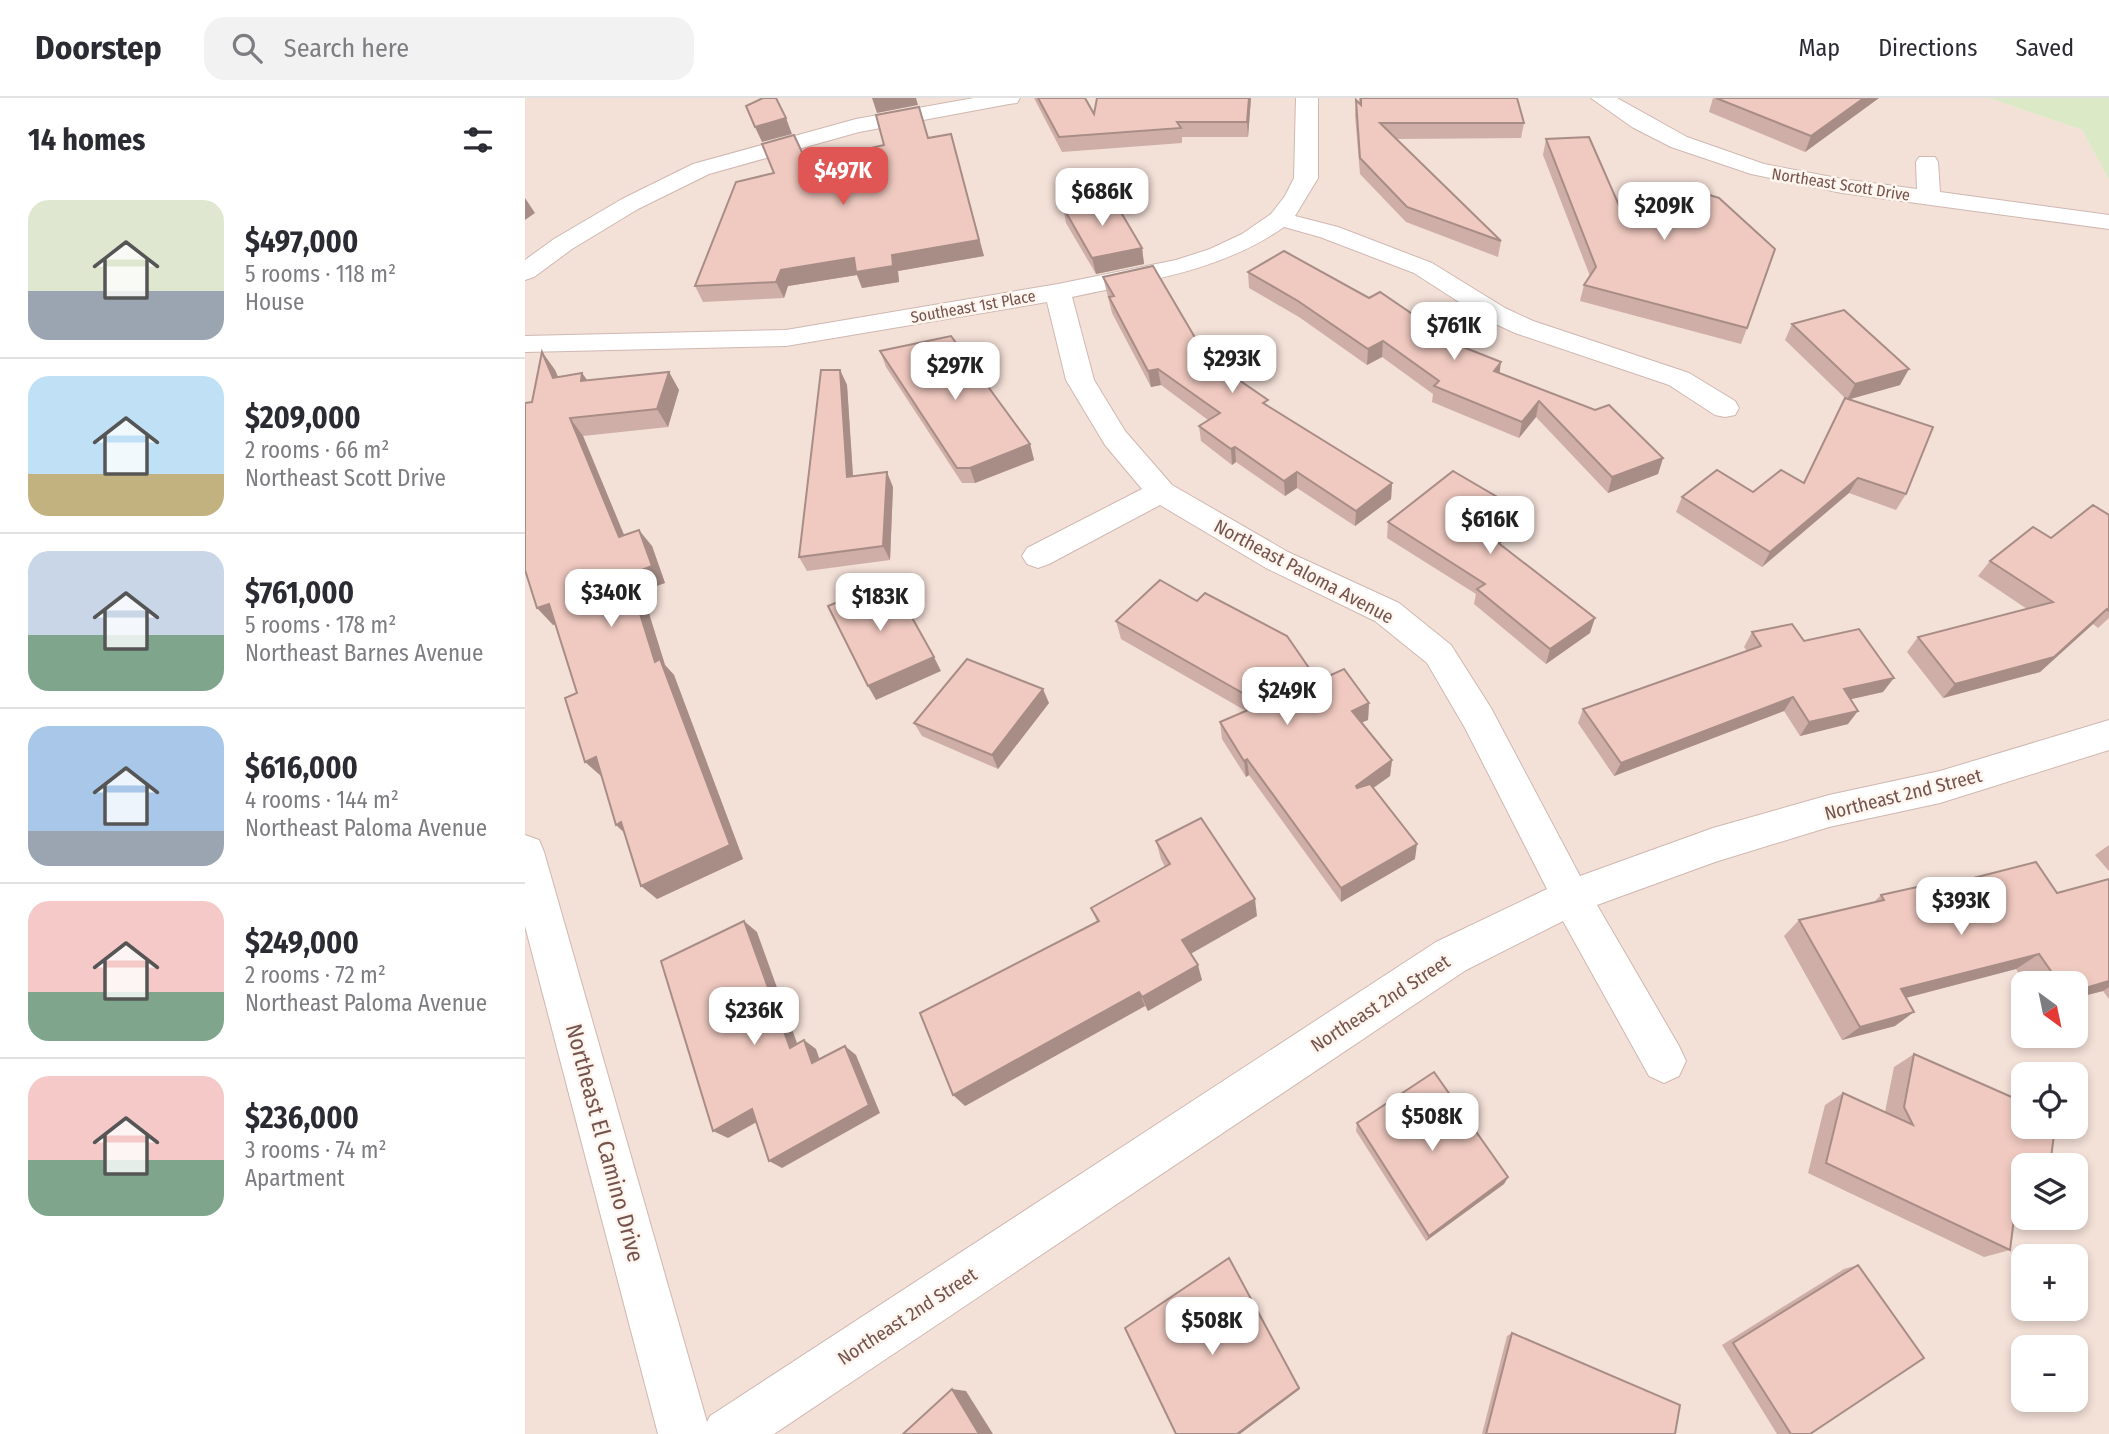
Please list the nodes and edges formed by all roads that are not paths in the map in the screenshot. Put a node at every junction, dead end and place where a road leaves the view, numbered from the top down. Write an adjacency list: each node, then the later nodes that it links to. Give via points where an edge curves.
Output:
1 (1009, 98): 4 (street)
2 (1307, 98): 9 (street, Southeast 1st Place, via 1306,178)
3 (1602, 98): 8 (street, Northeast Scott Drive, via 1663,135 1751,169 1820,184)
4 (977, 100): 7 (street, via 856,126)
5 (679, 155): 7 (street)
6 (1927, 162): 8 (street, Northeast Scott Drive)
7 (701, 169): 11 (street, via 630,204)
8 (1929, 197): 10 (street, Northeast Scott Drive)
9 (1280, 219): 12 (street, Southeast 1st Place, via 1251,239 1194,262); 14 (street, via 1329,232 1423,268 1524,327 1679,379)
10 (2109, 222)
11 (525, 272)
12 (1058, 292): 13 (street, Southeast 1st Place, via 786,338); 15 (street, Northeast Paloma Avenue, via 1080,380 1115,438)
13 (525, 344)
14 (1725, 408)
15 (1161, 492): 16 (street); 19 (street, Northeast Paloma Avenue, via 1277,560 1387,612 1439,653)
16 (1038, 556)
17 (2109, 735): 19 (street, Northeast 2nd Street, via 1953,783 1829,811 1713,845)
18 (525, 852): 21 (street, Northeast El Camino Drive)
19 (1571, 897): 20 (street, Northeast Paloma Avenue); 22 (street, Northeast 2nd Street, via 1451,956)
20 (1664, 1061)
21 (684, 1434)
22 (728, 1434)

